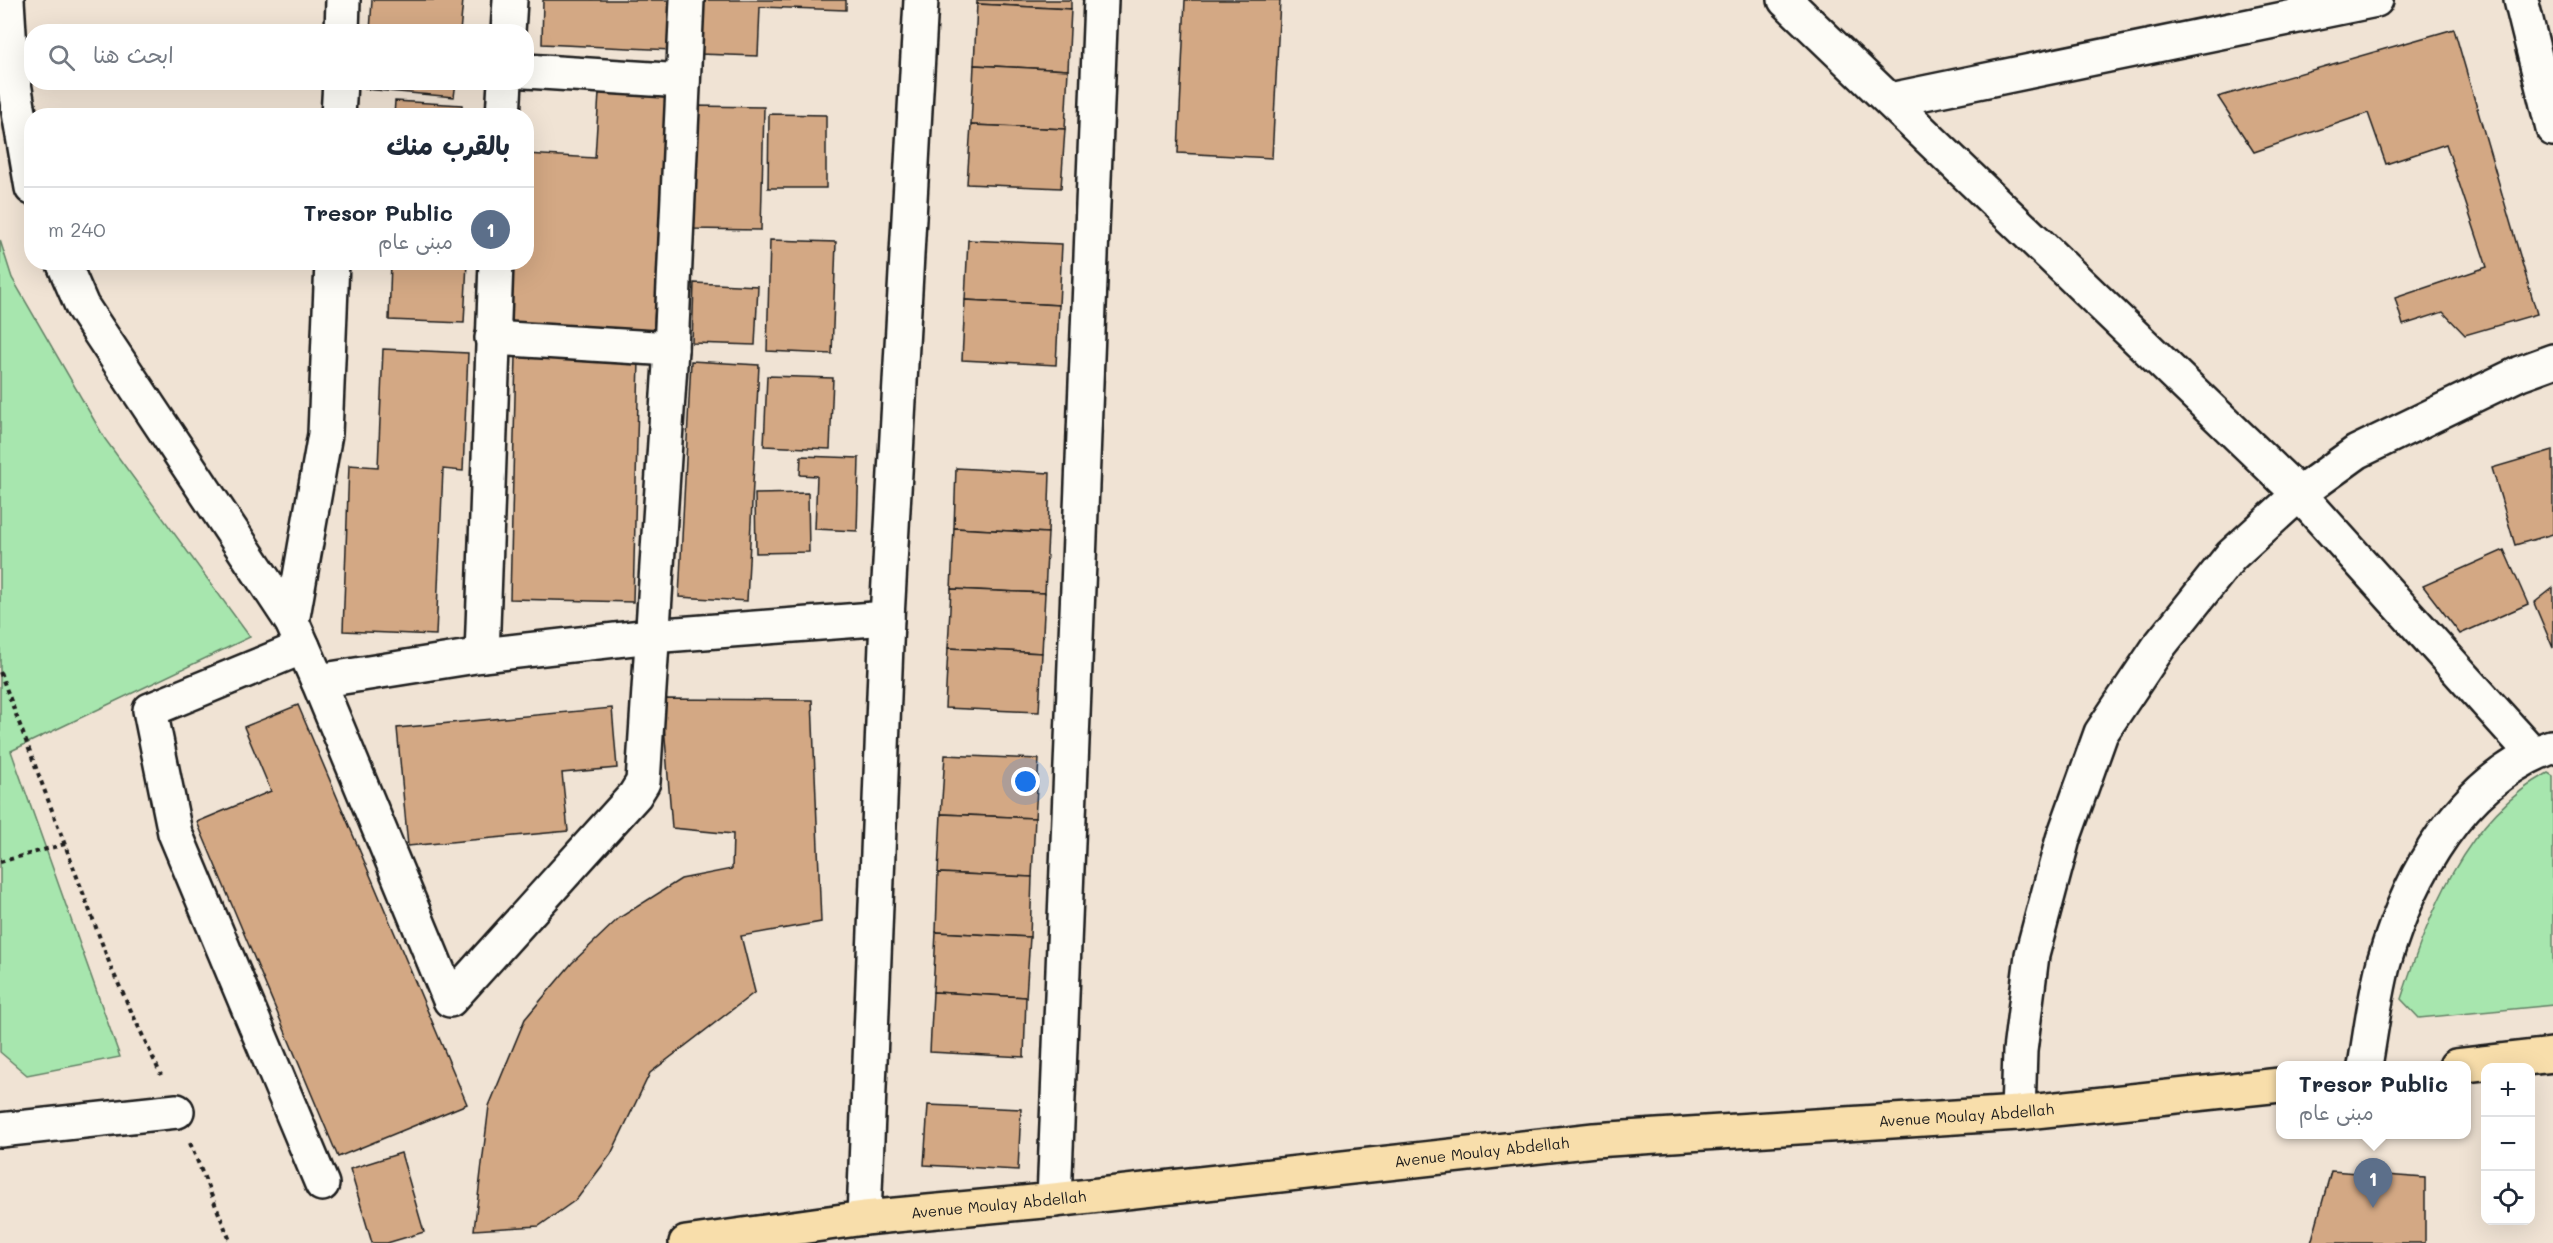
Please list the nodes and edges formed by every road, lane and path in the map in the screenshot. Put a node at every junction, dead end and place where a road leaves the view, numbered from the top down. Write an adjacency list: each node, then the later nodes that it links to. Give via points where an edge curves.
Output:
1 (7, 0): 20 (street, via 11,66)
2 (343, 0): 10 (street)
3 (510, 0): 11 (street)
4 (687, 0): 13 (street)
5 (921, 0): 28 (street)
6 (1101, 0): 45 (street)
7 (1785, 0): 16 (street)
8 (2376, 0): 16 (street)
9 (2521, 0): 19 (street)
10 (342, 24)
11 (508, 24)
12 (534, 72): 13 (street)
13 (683, 81): 25 (street)
14 (340, 90): 17 (street)
15 (505, 90): 18 (street)
16 (1890, 100): 27 (street)
17 (338, 108)
18 (503, 108)
19 (2553, 129)
20 (24, 142)
21 (66, 270): 29 (street, via 82,306)
22 (332, 270): 29 (street, via 325,434)
23 (496, 270): 24 (street)
24 (492, 338): 25 (street); 31 (street)
25 (671, 350): 30 (street)
26 (2553, 361): 27 (street, via 2357,452)
27 (2300, 494): 34 (street); 42 (street, via 2231,556 2160,645 2101,733 2063,839 2032,955 2020,1051)
28 (887, 618): 30 (street); 46 (street)
29 (298, 634): 33 (street); 44 (street, via 150,710 175,833)
30 (651, 636): 31 (street); 33 (street, via 643,782 450,1000)
31 (482, 655): 33 (street)
32 (0, 672): 35 (path)
33 (318, 681)
34 (2543, 750): 38 (street, via 2490,782 2458,814 2411,886 2384,963)
35 (65, 844): 36 (path); 41 (path, via 112,970)
36 (0, 861)
37 (2553, 1055): 39 (main road)
38 (2366, 1061)
39 (2471, 1063)
40 (2276, 1085): 42 (main road, Avenue Moulay Abdellah)
41 (177, 1111): 43 (street); 47 (path)
42 (2018, 1113): 45 (main road, Avenue Moulay Abdellah, via 1594,1140)
43 (0, 1131)
44 (322, 1184)
45 (1054, 1200): 46 (main road, Avenue Moulay Abdellah)
46 (864, 1218): 48 (main road, Avenue Moulay Abdellah)
47 (231, 1243)
48 (686, 1243)

